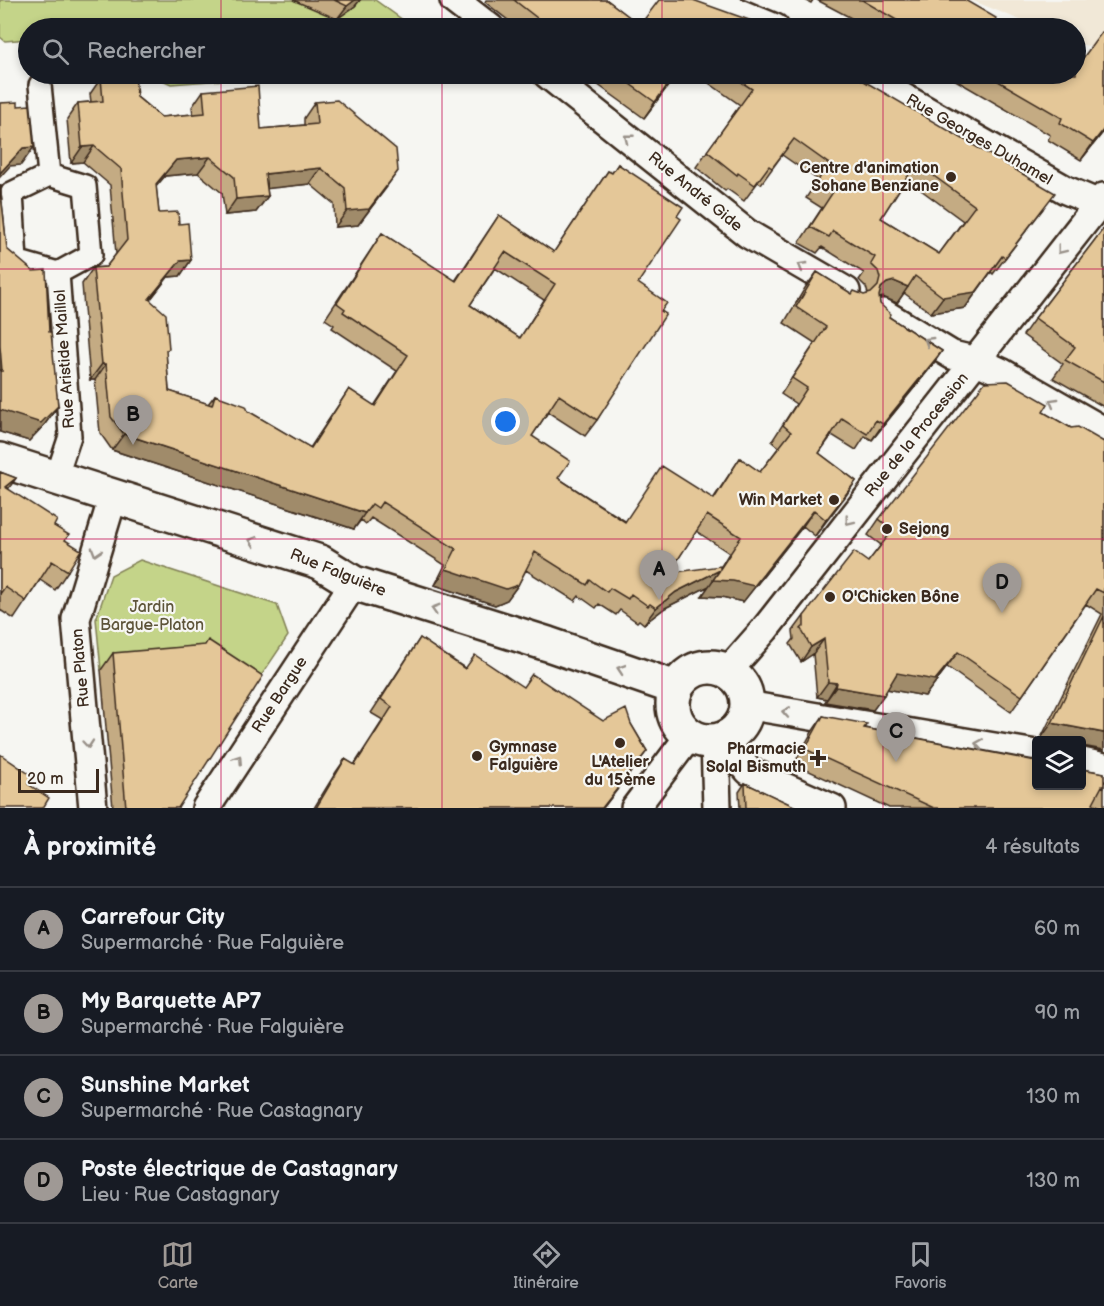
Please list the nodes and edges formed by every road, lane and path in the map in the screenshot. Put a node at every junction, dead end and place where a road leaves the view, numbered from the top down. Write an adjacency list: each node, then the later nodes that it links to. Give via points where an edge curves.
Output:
1 (454, 0): 3 (street)
2 (708, 0): 4 (street)
3 (477, 18)
4 (751, 18)
5 (560, 84): 11 (street, Rue André Gide, one-way to 5, via 748,234)
6 (880, 84): 9 (street, Rue Georges Duhamel, via 1066,190)
7 (40, 85): 8 (street)
8 (49, 175): 10 (street, Rue Aristide Maillol, via 85,186 91,255); 10 (street, Rue Aristide Maillol, via 12,192 16,261)
9 (1102, 202): 13 (street, Rue de la Procession, one-way to 13)
10 (58, 273): 16 (street, Rue Aristide Maillol, via 70,436)
11 (853, 295)
12 (883, 314): 13 (street, one-way to 12, via 952,355)
13 (977, 360): 14 (street, one-way to 13); 19 (street, Rue de la Procession, one-way to 19)
14 (1104, 431)
15 (0, 460): 16 (street, Rue Falguière)
16 (56, 478): 17 (street, Rue Falguière)
17 (114, 496): 18 (street, Rue Falguière, one-way to 17, via 320,562); 26 (street, Rue Platon, one-way to 26, via 76,619)
18 (354, 583): 20 (street, Rue Falguière, one-way to 18); 27 (street, Rue Bargue, one-way to 18)
19 (728, 671): 20 (street, via 704,667 682,678); 21 (street, via 738,680)
20 (676, 688): 22 (street, via 672,700 682,728)
21 (746, 705): 22 (street, via 739,727); 23 (street, one-way to 21)
22 (709, 738): 28 (street); 29 (street); 30 (street, via 749,771)
23 (1032, 753)
24 (1086, 763): 25 (street)
25 (1104, 766)
26 (93, 808)
27 (206, 808)
28 (635, 808)
29 (717, 808)
30 (832, 808)

